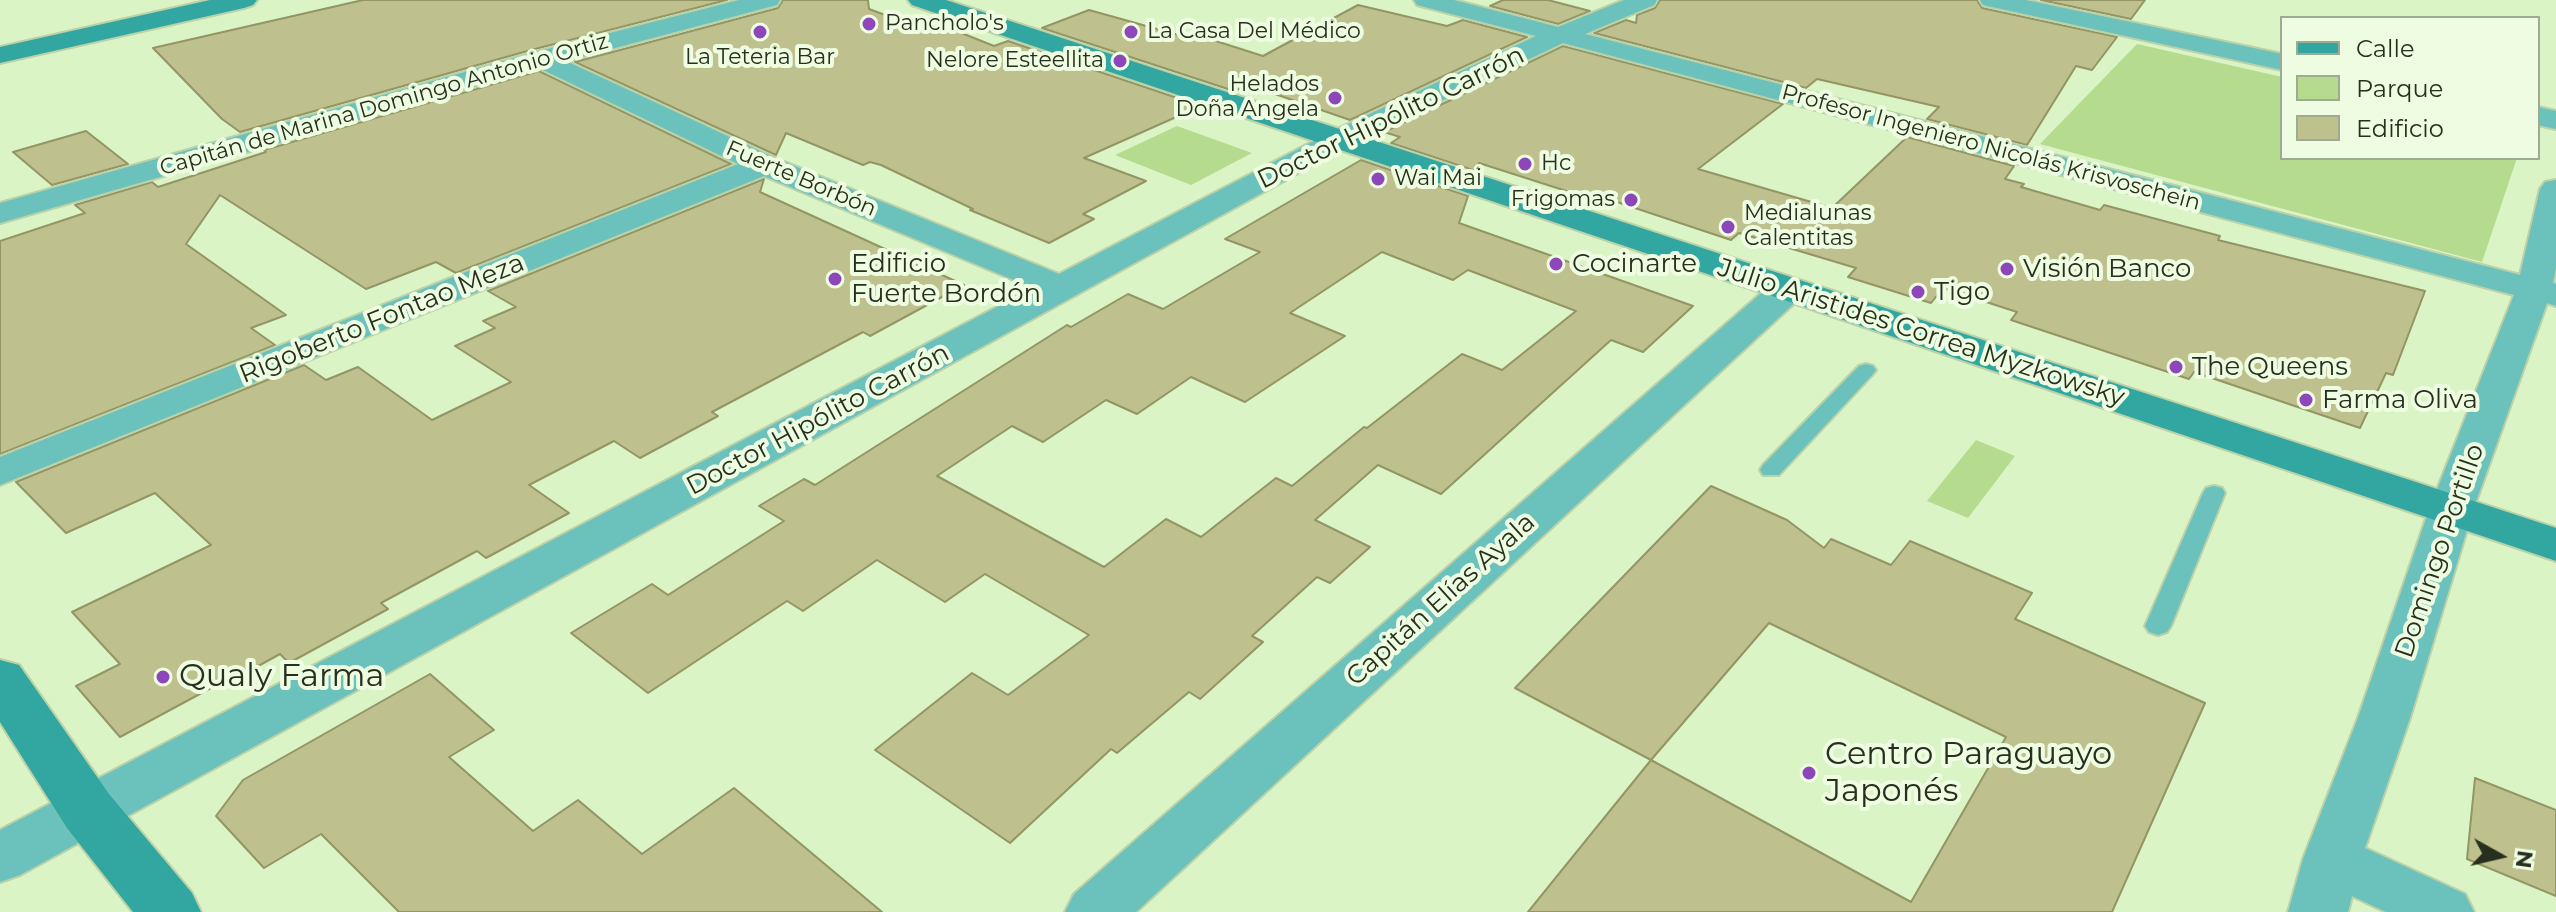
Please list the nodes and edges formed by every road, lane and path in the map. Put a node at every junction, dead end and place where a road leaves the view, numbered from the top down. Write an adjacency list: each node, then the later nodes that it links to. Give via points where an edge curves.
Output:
1 (194, 0): 9 (main road)
2 (244, 0): 10 (main road)
3 (768, 0): 11 (street, Capitán de Marina Domingo Antonio Ortiz)
4 (921, 0): 13 (main road, Julio Aristides Correa Myzkowsky)
5 (1426, 0): 8 (street, Profesor Ingeniero Nicolás Krisvoschein)
6 (1645, 0): 8 (street, Doctor Hipólito Carrón)
7 (1992, 0): 12 (street)
8 (1560, 35): 13 (street, Doctor Hipólito Carrón); 19 (street, Profesor Ingeniero Nicolás Krisvoschein)
9 (0, 44)
10 (0, 55)
11 (541, 59): 14 (street, Fuerte Borbón); 16 (street, Capitán de Marina Domingo Antonio Ortiz)
12 (2280, 62)
13 (1341, 138): 17 (street, Doctor Hipólito Carrón); 18 (main road, Julio Aristides Correa Myzkowsky)
14 (764, 165): 17 (street, Fuerte Borbón); 22 (street, Rigoberto Fontao Meza)
15 (2556, 189): 19 (street, Domingo Portillo)
16 (0, 213)
17 (1065, 289): 28 (street, Doctor Hipólito Carrón)
18 (1788, 289): 24 (main road, Julio Aristides Correa Myzkowsky); 32 (street, Capitán Elías Ayala)
19 (2545, 292): 24 (street, Domingo Portillo)
20 (1866, 370): 21 (lane)
21 (1771, 470)
22 (0, 472)
23 (2214, 493): 26 (lane)
24 (2451, 510): 25 (main road, Julio Aristides Correa Myzkowsky); 30 (street, Domingo Portillo)
25 (2556, 545)
26 (2158, 626)
27 (0, 679): 28 (main road)
28 (88, 811): 29 (street, Doctor Hipólito Carrón); 31 (main road)
29 (0, 858)
30 (2325, 886): 33 (street)
31 (170, 912)
32 (1095, 912)
33 (2444, 912)

